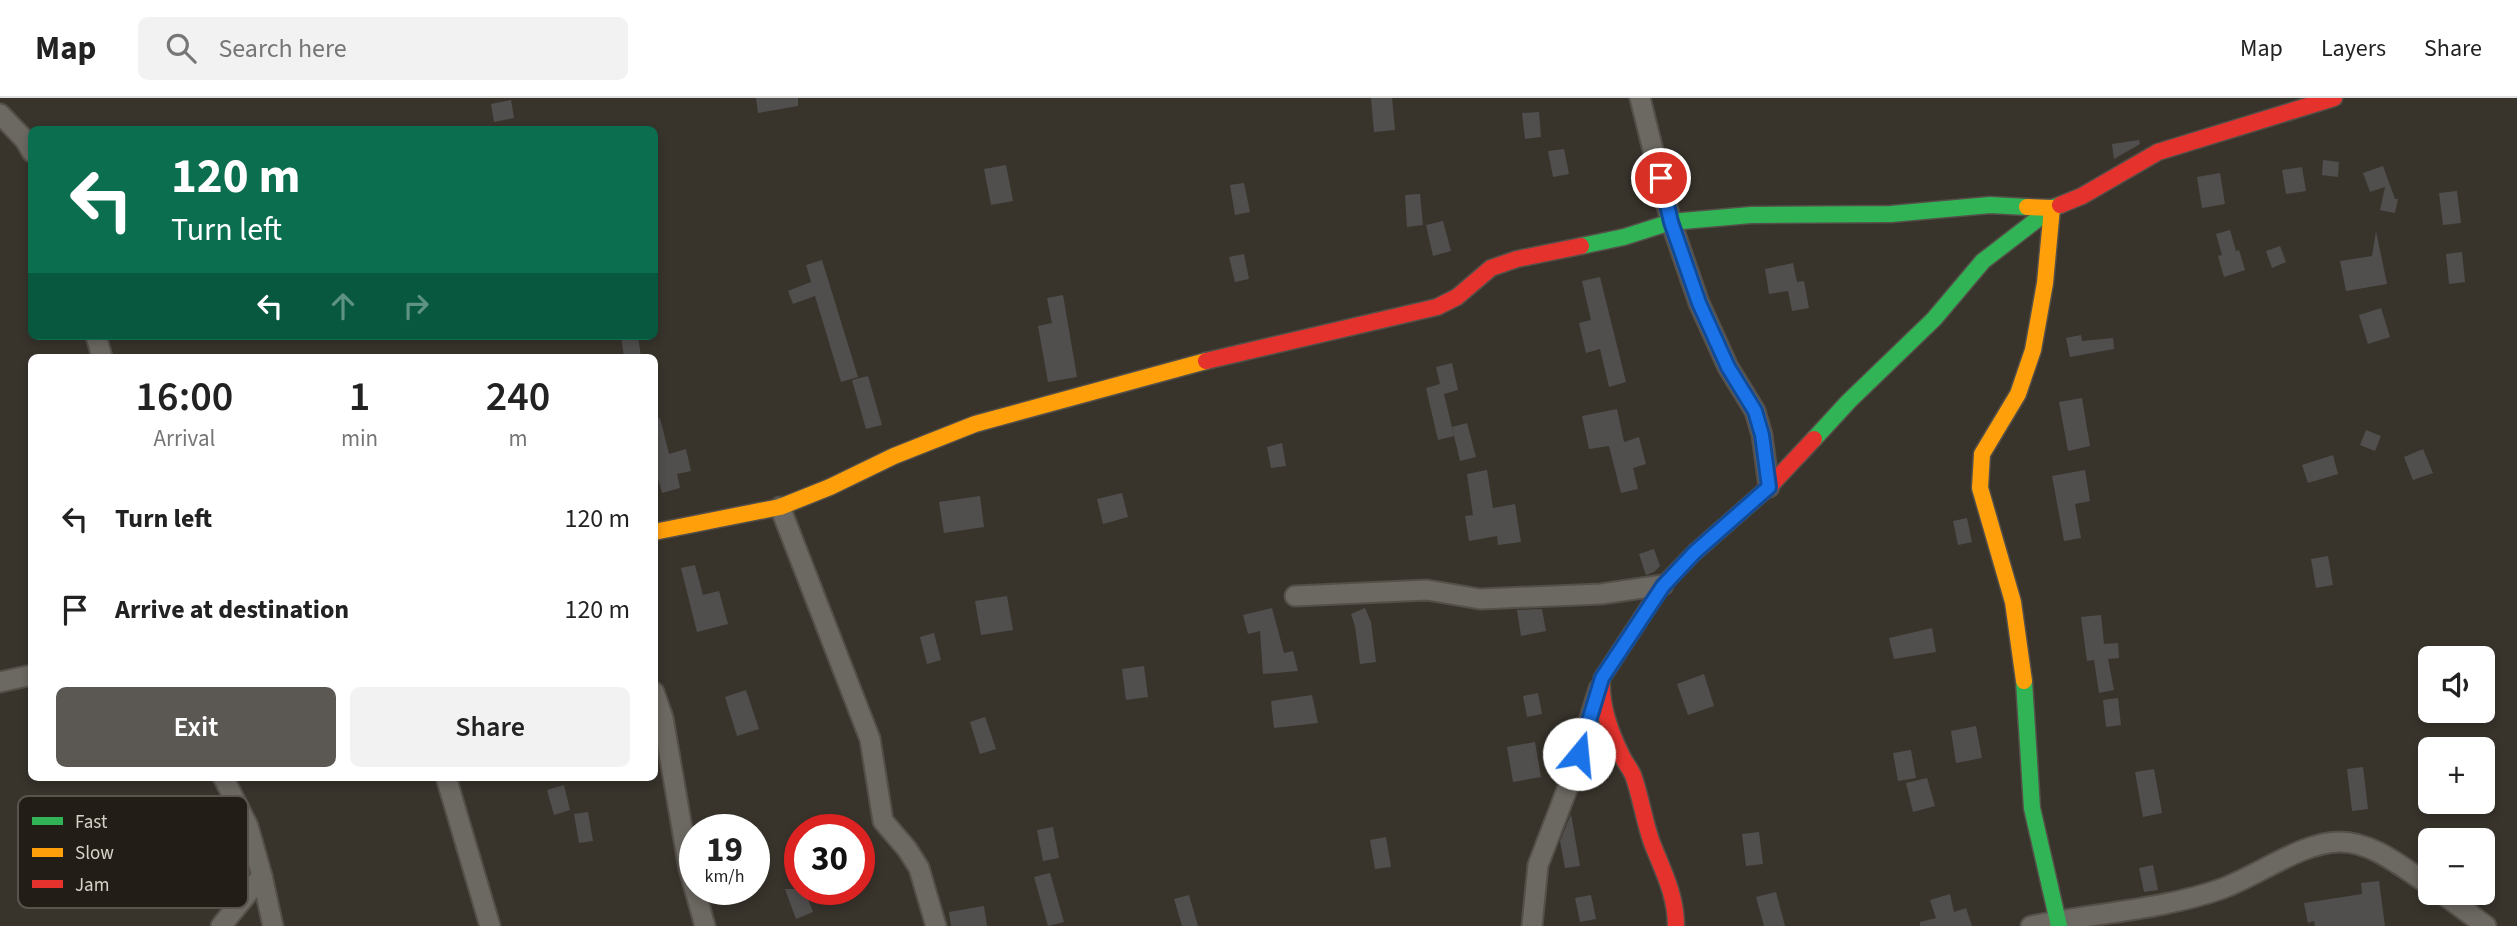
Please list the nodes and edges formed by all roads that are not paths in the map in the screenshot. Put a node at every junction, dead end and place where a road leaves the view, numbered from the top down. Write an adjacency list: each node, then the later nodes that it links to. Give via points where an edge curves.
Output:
1 (1640, 98): 6 (street)
2 (2334, 98): 5 (street, via 2158,152)
3 (0, 114): 4 (street)
4 (28, 145)
5 (2052, 208): 6 (street, via 1990,205 1891,214 1751,215); 7 (street, via 1983,261 1934,319); 23 (street, via 2033,350 2018,394 1982,454 1980,488 2013,601 2032,808)
6 (1671, 222): 7 (street, via 1704,313 1728,367 1755,411); 8 (street, via 1491,268 1457,297 1437,307 1249,350 975,424)
7 (1769, 487): 10 (street)
8 (780, 507): 9 (street); 28 (street, via 870,739 883,821 919,868)
9 (658, 531)
10 (1663, 586): 11 (street, via 1601,594 1480,599 1427,590); 13 (street)
11 (1295, 596)
12 (28, 676): 14 (street)
13 (1602, 678): 29 (street, via 1538,865); 30 (street, via 1606,715 1632,773 1668,878)
14 (0, 682)
15 (658, 704): 27 (street, via 689,869)
16 (447, 781): 26 (street)
17 (248, 826): 18 (street)
18 (262, 876): 20 (street); 25 (street)
19 (2418, 878): 23 (street, via 2359,844 2332,843 2307,849 2223,889)
20 (248, 893)
21 (2458, 905): 32 (street)
22 (236, 908): 24 (street)
23 (2058, 923): 31 (street)
24 (221, 926)
25 (273, 926)
26 (490, 926)
27 (705, 926)
28 (936, 926)
29 (1532, 926)
30 (1676, 926)
31 (2031, 926)
32 (2486, 926)

